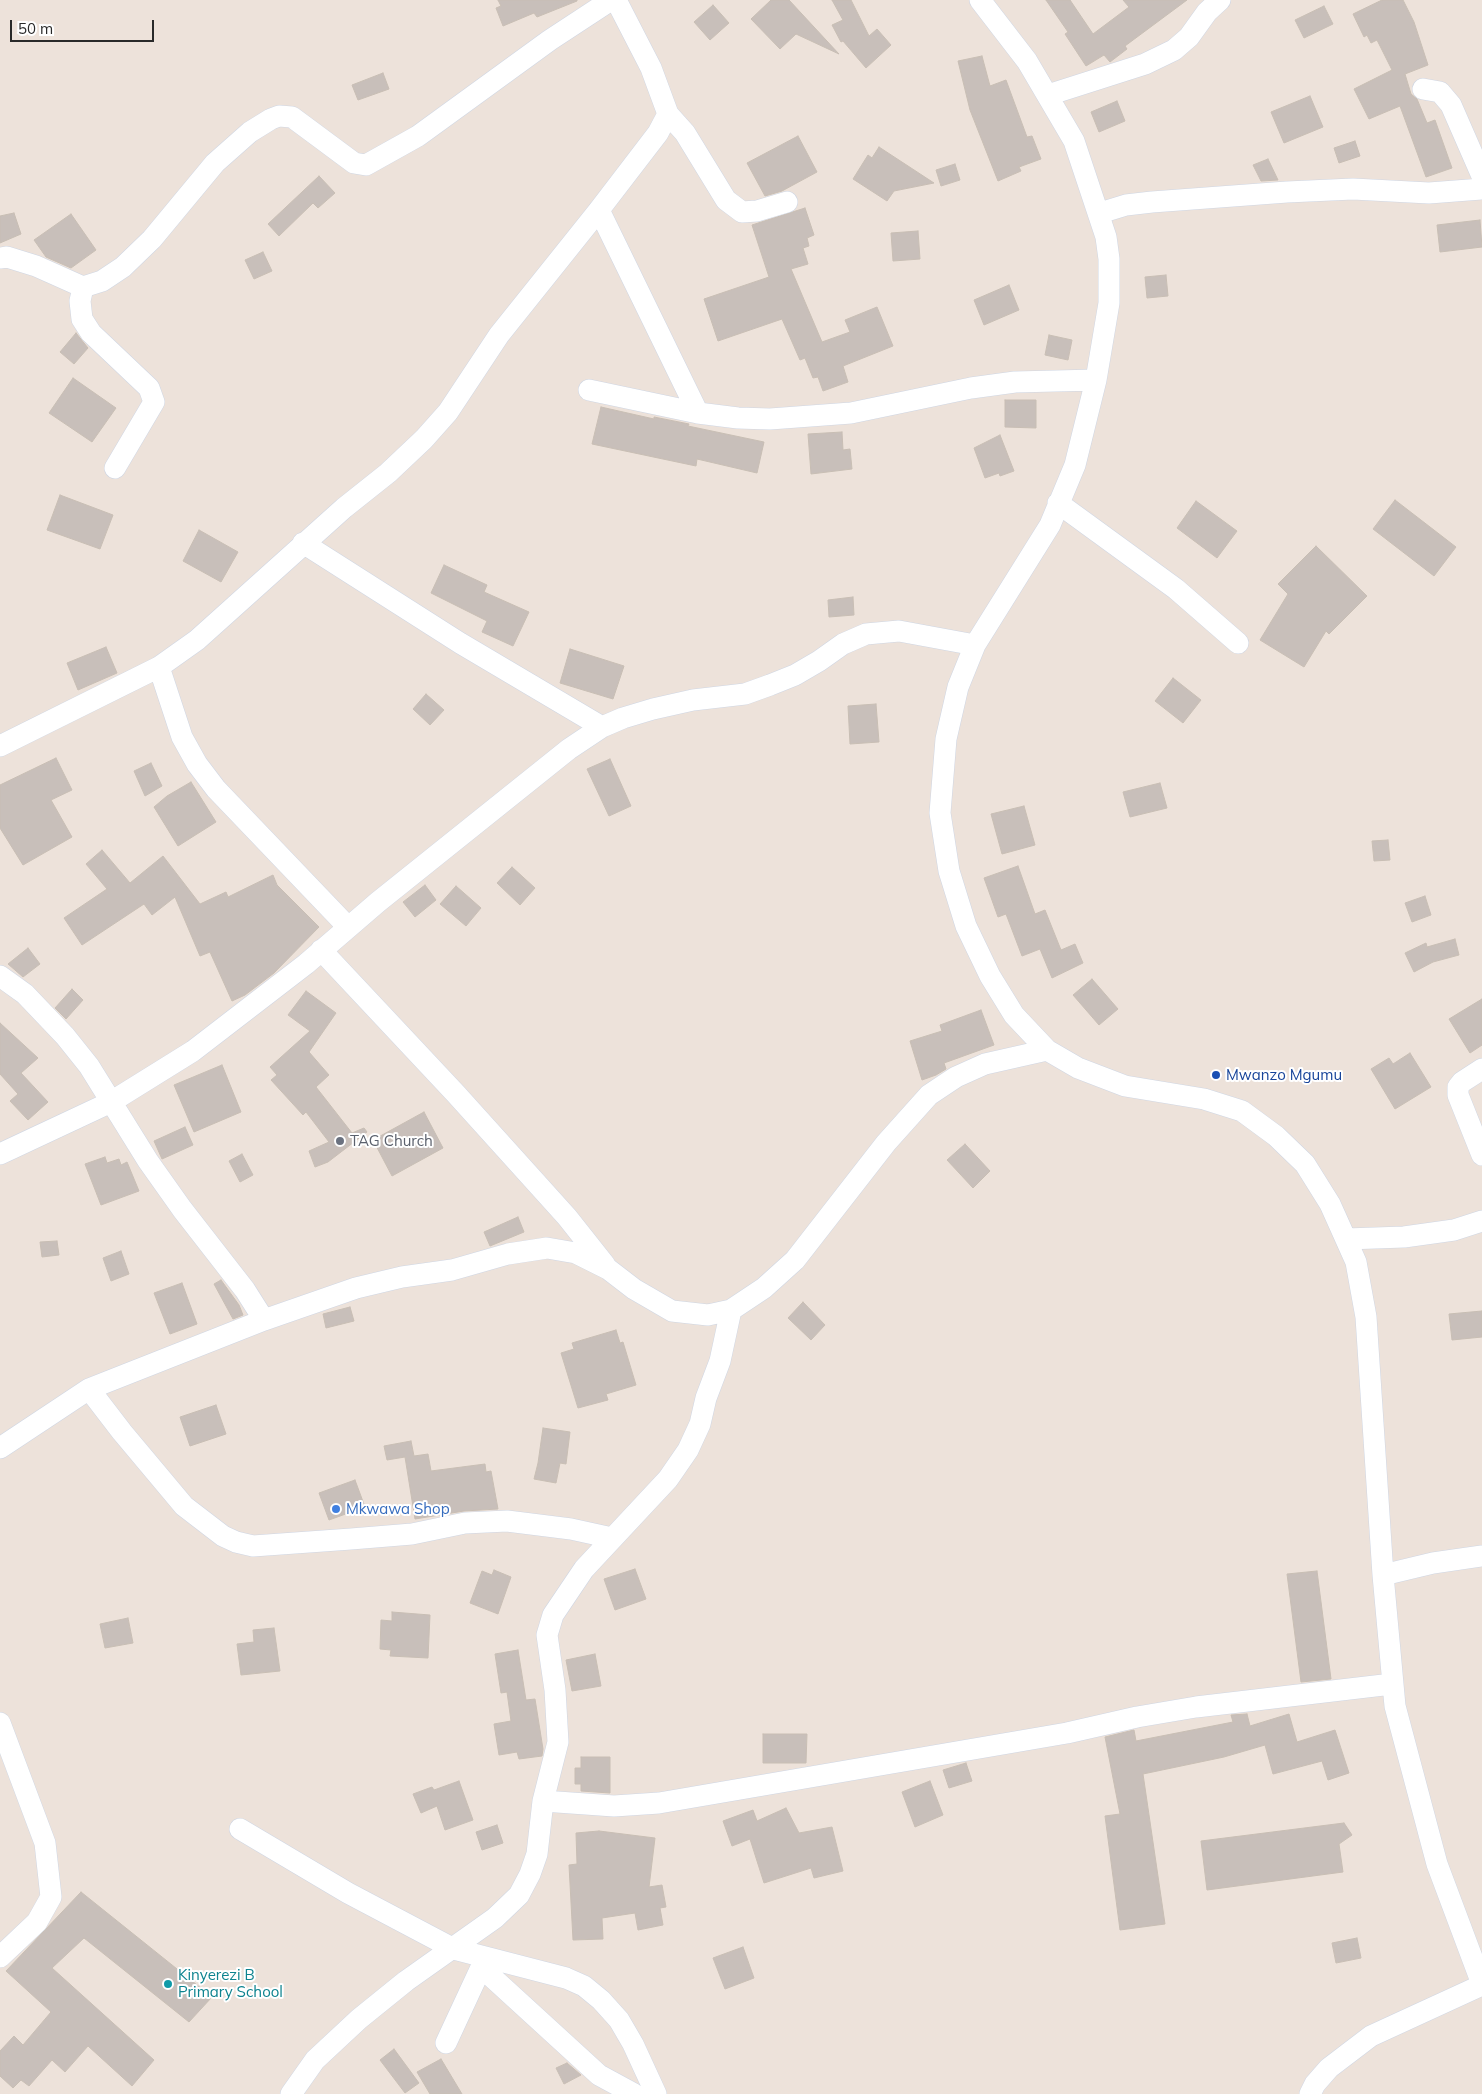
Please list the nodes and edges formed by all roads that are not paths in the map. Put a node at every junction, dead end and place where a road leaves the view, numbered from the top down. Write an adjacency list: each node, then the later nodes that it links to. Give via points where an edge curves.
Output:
1 (611, 0): 14 (street, via 418,136 366,165 354,163 292,117 271,119 250,132 215,163 152,239 123,267 102,281)
2 (616, 0): 7 (street, via 651,68)
3 (980, 0): 6 (street)
4 (1220, 0): 6 (street, via 1174,50 1145,64)
5 (1423, 89): 8 (street, via 1440,92 1450,105)
6 (1048, 94): 12 (street, via 1074,141)
7 (668, 114): 10 (street, via 685,133 726,200 742,212); 11 (street, via 658,133)
8 (1482, 176)
9 (1482, 189): 12 (street, via 1429,193 1353,189 1287,192 1126,205)
10 (787, 202)
11 (599, 210): 17 (street); 20 (street, via 568,252 518,308 448,412 388,473)
12 (1100, 214): 15 (street, via 1109,259 1109,302)
13 (0, 258): 14 (street, via 36,266)
14 (83, 288): 18 (street, via 80,301 82,319 91,333 148,388 154,402)
15 (1096, 380): 17 (street, via 979,386 851,413 738,418); 19 (street, via 1075,465)
16 (589, 390): 17 (street)
17 (698, 413)
18 (115, 468)
19 (1058, 503): 21 (street, via 1176,589); 22 (street, via 1050,525)
20 (303, 544): 23 (street, via 197,640); 24 (street)
21 (1238, 643)
22 (975, 645): 24 (street, via 899,631 866,634 843,644 795,675 746,694 693,700 653,709); 29 (street, via 958,687 946,739 940,813 949,871 966,926 990,976 1014,1015)
23 (159, 667): 25 (street); 26 (street, via 182,737 197,764 216,789)
24 (602, 728): 26 (street, via 569,749)
25 (0, 746)
26 (348, 927): 27 (street)
27 (321, 950): 31 (street, via 194,1051); 36 (street, via 414,1047 567,1217)
28 (0, 976): 31 (street, via 24,994 65,1036 89,1066)
29 (1047, 1050): 35 (street, via 1078,1068 1125,1086 1204,1099 1242,1111 1276,1136 1305,1164 1318,1181); 37 (street, via 985,1064 956,1077 929,1095 886,1143 795,1260 764,1288)
30 (1482, 1069): 33 (street, via 1462,1082 1458,1095 1464,1117)
31 (111, 1102): 32 (street); 38 (street, via 176,1201 235,1276)
32 (0, 1154)
33 (1482, 1155)
34 (1482, 1222): 35 (street, via 1454,1230 1404,1237)
35 (1346, 1238): 43 (street, via 1356,1262 1366,1317)
36 (608, 1269): 37 (street, via 634,1290 672,1311 708,1315); 38 (street, via 576,1253 547,1248 356,1288)
37 (731, 1310): 41 (street, via 720,1361 688,1450 668,1479)
38 (264, 1320): 39 (street)
39 (89, 1389): 40 (street); 41 (street, via 184,1506 236,1542 253,1546 351,1539 412,1534 465,1523 507,1521)
40 (0, 1448)
41 (612, 1538): 46 (street, via 567,1592 547,1635 558,1742)
42 (1482, 1556): 43 (street)
43 (1383, 1575): 44 (street)
44 (1392, 1684): 46 (street, via 1188,1708 1067,1733 659,1803 614,1806); 51 (street, via 1437,1864)
45 (0, 1723): 49 (street, via 45,1843 51,1897 37,1922)
46 (543, 1801): 48 (street, via 537,1854 519,1895)
47 (240, 1829): 48 (street, via 348,1894)
48 (454, 1949): 50 (street); 53 (street, via 406,1981 359,2019 315,2060)
49 (0, 1957)
50 (484, 1963): 52 (street); 54 (street, via 599,2075); 55 (street, via 566,1978 584,1986 619,2020)
51 (1482, 1984): 56 (street, via 1371,2036 1329,2068)
52 (446, 2043)
53 (291, 2094)
54 (634, 2094)
55 (656, 2094)
56 (1310, 2094)

